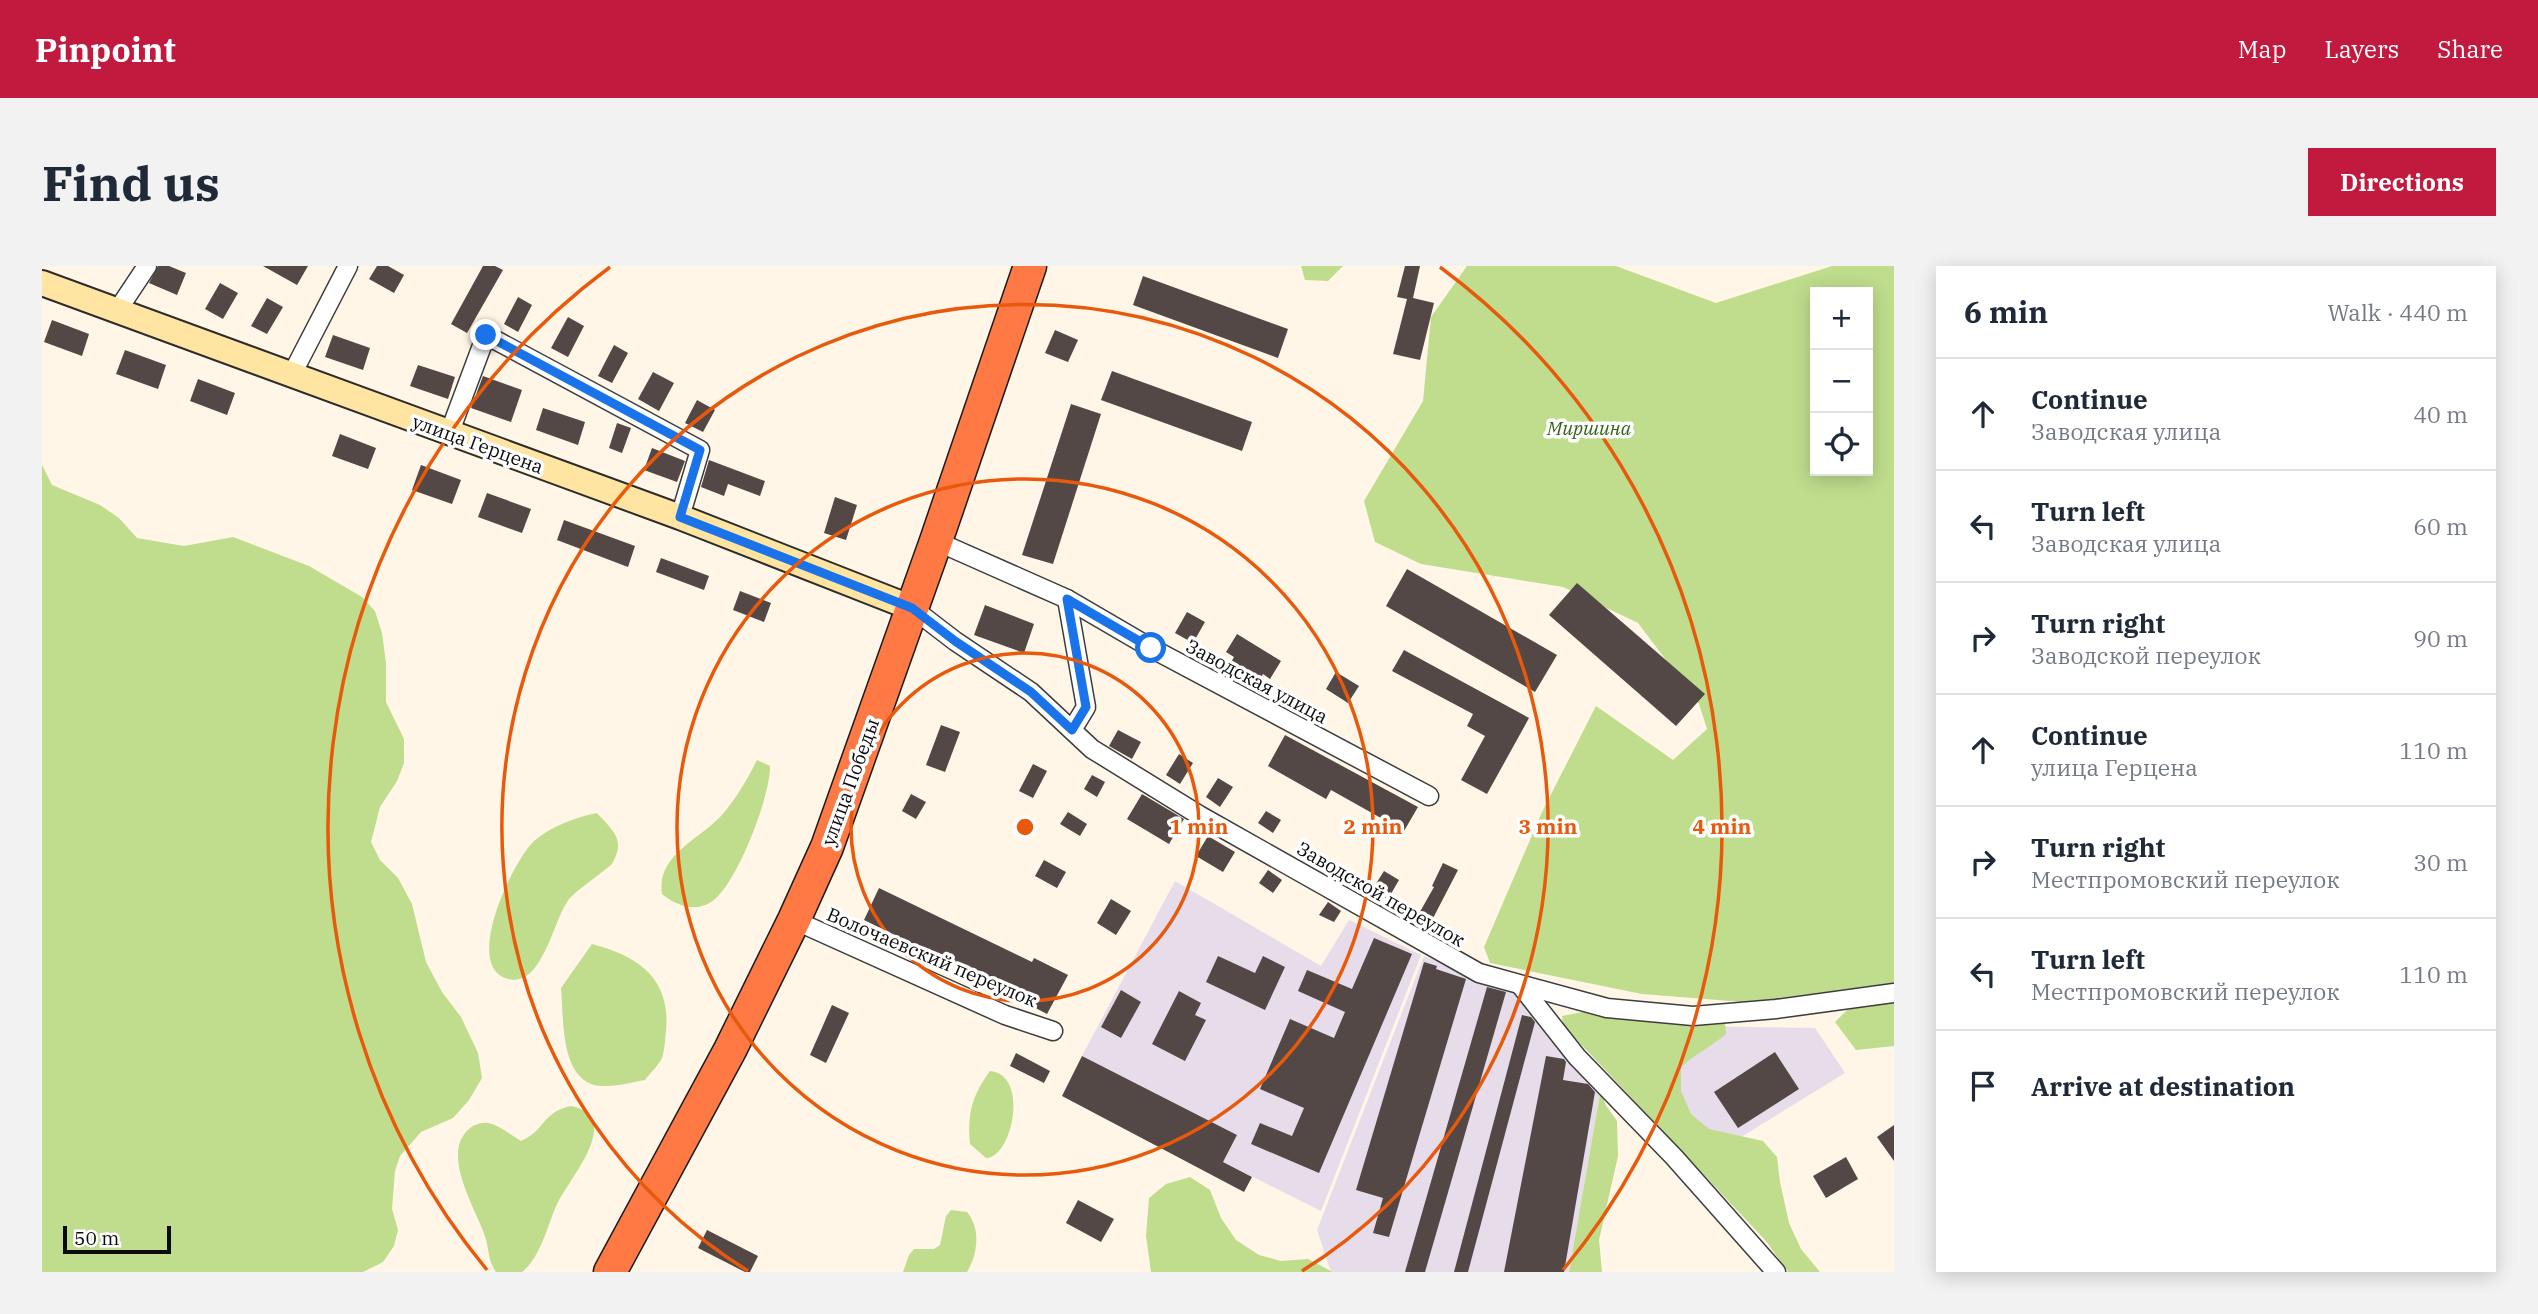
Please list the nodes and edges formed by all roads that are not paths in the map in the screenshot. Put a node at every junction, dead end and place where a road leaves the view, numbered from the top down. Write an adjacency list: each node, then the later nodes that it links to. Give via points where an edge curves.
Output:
1 (147, 266): 5 (street)
2 (348, 266): 6 (street)
3 (1030, 266): 9 (highway, улица Победы)
4 (42, 283): 5 (street, улица Герцена)
5 (117, 312): 6 (street, улица Герцена)
6 (291, 376): 7 (street, улица Герцена)
7 (449, 434): 8 (street, улица Герцена); 8 (street, via 486,335 700,450)
8 (680, 517): 11 (street, улица Герцена)
9 (936, 541): 10 (street, Заводская улица); 11 (highway, улица Победы)
10 (1067, 599): 12 (street, via 1086,707); 13 (street, Заводская улица)
11 (912, 608): 12 (street, Заводской переулок, via 1031,692); 14 (highway, улица Победы, via 827,846)
12 (1072, 730): 15 (street, Заводской переулок, via 1092,749 1199,815 1423,943 1479,973)
13 (1429, 796)
14 (794, 920): 17 (street, Волочаевский переулок, via 1005,1015); 18 (highway, улица Победы, via 730,1050)
15 (1521, 986): 16 (street, Заводской переулок, via 1607,1008 1693,1016); 19 (street, via 1577,1057)
16 (1893, 994)
17 (1053, 1031)
18 (610, 1272)
19 (1776, 1272)

